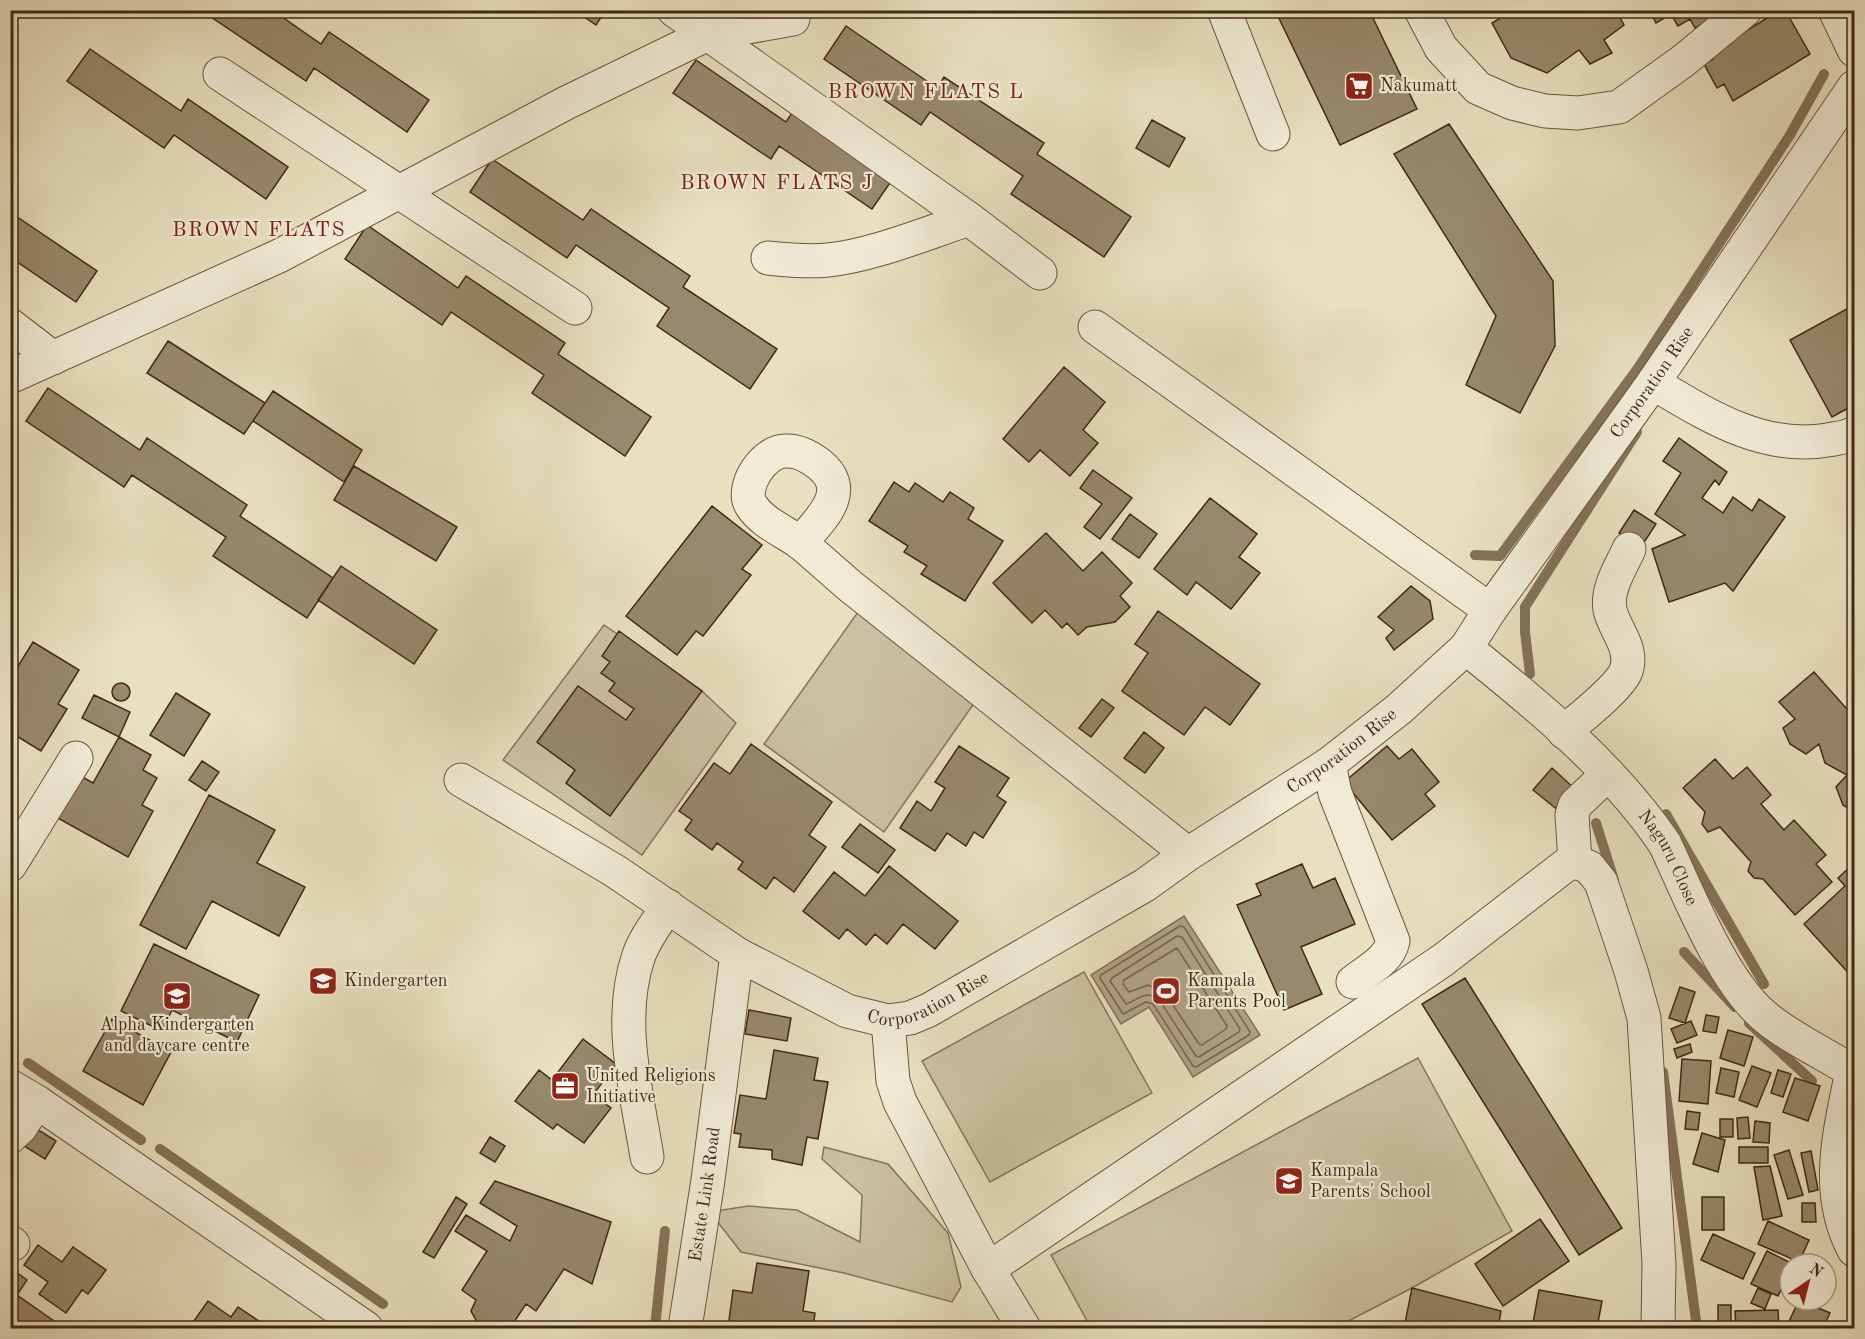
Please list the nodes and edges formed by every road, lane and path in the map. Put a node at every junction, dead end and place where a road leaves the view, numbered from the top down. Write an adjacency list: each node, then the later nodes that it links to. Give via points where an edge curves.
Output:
1 (674, 10): 7 (street)
2 (1224, 10): 11 (street)
3 (1421, 10): 4 (street, via 1441,48 1478,88 1512,103 1578,113 1619,107)
4 (1745, 10)
5 (1835, 10): 8 (street)
6 (793, 20): 7 (street)
7 (708, 34): 12 (street, via 566,103); 13 (street)
8 (1854, 50)
9 (220, 74): 12 (street)
10 (1854, 87): 21 (street, Corporation Rise)
11 (1273, 134)
12 (399, 193): 16 (street); 19 (street, via 279,256)
13 (969, 219): 14 (street, via 829,260); 15 (street)
14 (768, 258)
15 (1040, 273)
16 (575, 308)
17 (10, 325): 19 (street)
18 (1095, 327): 25 (street)
19 (53, 358): 20 (street)
20 (10, 377)
21 (1653, 383): 22 (street, via 1712,419 1767,437 1818,442); 25 (street, Corporation Rise)
22 (1854, 433)
23 (801, 543): 32 (street)
24 (1629, 549): 27 (street, via 1612,586 1610,609 1628,653 1625,673)
25 (1490, 610): 26 (street, Corporation Rise)
26 (1466, 648): 27 (street, Naguru Close); 29 (street, Corporation Rise, via 1399,710)
27 (1564, 732): 30 (street, Naguru Close)
28 (76, 758): 34 (street)
29 (1329, 764): 32 (street, Corporation Rise); 37 (street, via 1335,793 1393,940 1383,960)
30 (1608, 774): 33 (street, via 1575,805); 39 (street, Naguru Close, via 1665,844 1718,954 1753,1004 1773,1022)
31 (461, 780): 35 (street, Corporation Rise)
32 (1188, 854): 38 (street, Corporation Rise, via 1145,885 929,1010)
33 (1575, 862): 44 (street, via 1443,960); 48 (street, via 1589,867 1601,882 1644,1018 1659,1264)
34 (10, 865)
35 (668, 906): 36 (street, Corporation Rise); 42 (street, via 638,959 629,1014)
36 (736, 954): 38 (street, Corporation Rise, via 847,1011); 46 (street, Estate Link Road)
37 (1353, 982)
38 (888, 1021): 44 (street, via 893,1081 900,1102)
39 (1853, 1070): 43 (street, via 1836,1148 1836,1196)
40 (24, 1094): 41 (street, via 20,1128); 45 (street)
41 (10, 1137)
42 (647, 1157)
43 (1854, 1250)
44 (987, 1269): 47 (street)
45 (366, 1329)
46 (685, 1329)
47 (1024, 1329)
48 (1658, 1329)

